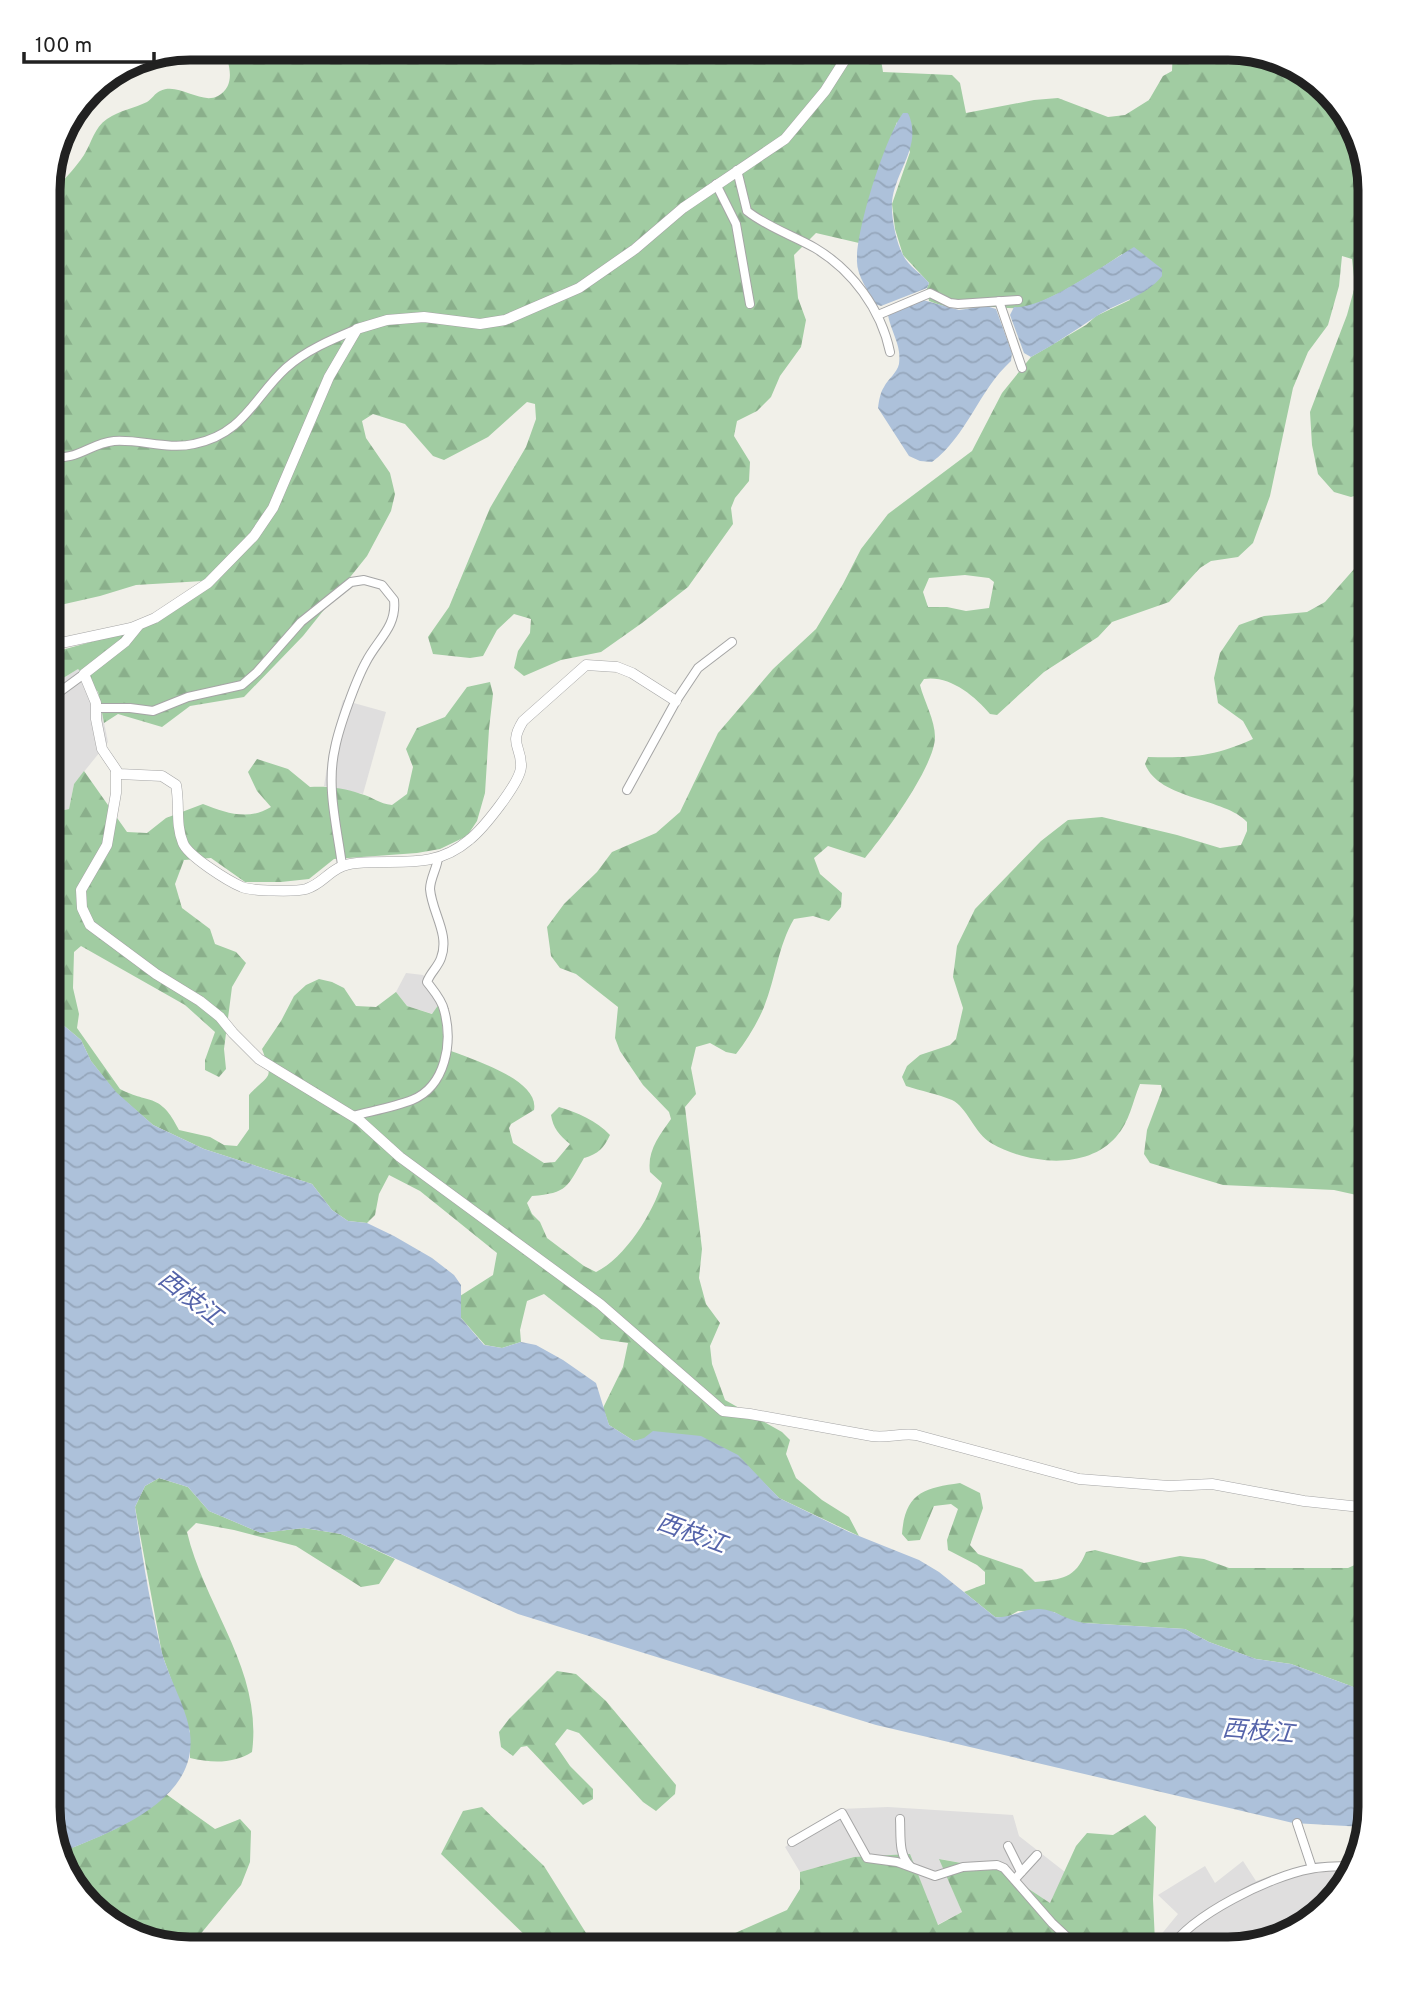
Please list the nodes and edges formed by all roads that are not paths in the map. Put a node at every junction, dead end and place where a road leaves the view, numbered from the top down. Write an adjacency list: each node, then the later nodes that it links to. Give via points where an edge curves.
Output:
1 (845, 60): 2 (street, via 785,139)
2 (737, 170): 3 (street); 7 (street, via 747,211 827,256 846,272)
3 (716, 184): 6 (street, via 736,223); 8 (street, via 579,288 505,320 481,324 424,317 387,320)
4 (1018, 300): 5 (street)
5 (999, 301): 7 (street, via 950,303 930,293); 10 (street)
6 (750, 304)
7 (878, 315): 9 (street)
8 (357, 329): 11 (street, via 286,368 243,419 222,434 194,444 105,442); 12 (street, via 328,377 273,508 254,536 208,583)
9 (890, 352)
10 (1023, 368)
11 (60, 459)
12 (138, 625): 14 (street); 15 (street, via 125,642)
13 (732, 642): 17 (street, via 698,668)
14 (60, 643)
15 (84, 674): 16 (street); 18 (street)
16 (60, 692)
17 (676, 701): 20 (street); 21 (street, via 617,667 586,665 517,731 518,780 470,840)
18 (96, 708): 19 (street, via 102,750); 22 (street, via 153,711 188,697 242,685 337,591 363,580 382,585 392,594 394,618 366,661 335,747 331,789)
19 (116, 771): 22 (street, via 128,776 162,776 176,785 184,847 242,887 305,889); 23 (street, via 107,845 81,890 82,908 90,925 201,1001 259,1059)
20 (627, 790)
21 (438, 858): 22 (street); 23 (street, via 430,892 443,945 427,982 444,1008 446,1060 431,1087 414,1099)
22 (342, 865)
23 (353, 1116): 24 (street, via 400,1157 600,1304 723,1411 887,1438 916,1435 1079,1479 1170,1486 1213,1484)
24 (1358, 1507)
25 (900, 1819): 30 (street, via 902,1852)
26 (1297, 1823): 32 (street)
27 (792, 1842): 30 (street, via 842,1813 867,1858)
28 (1007, 1846): 33 (street)
29 (1037, 1855): 33 (street)
30 (910, 1866): 33 (street, via 935,1876 964,1867 997,1865)
31 (1343, 1867): 32 (street)
32 (1312, 1868): 35 (street, via 1245,1892 1190,1926)
33 (1018, 1876): 34 (street, via 1059,1930)
34 (1069, 1937)
35 (1180, 1937)

